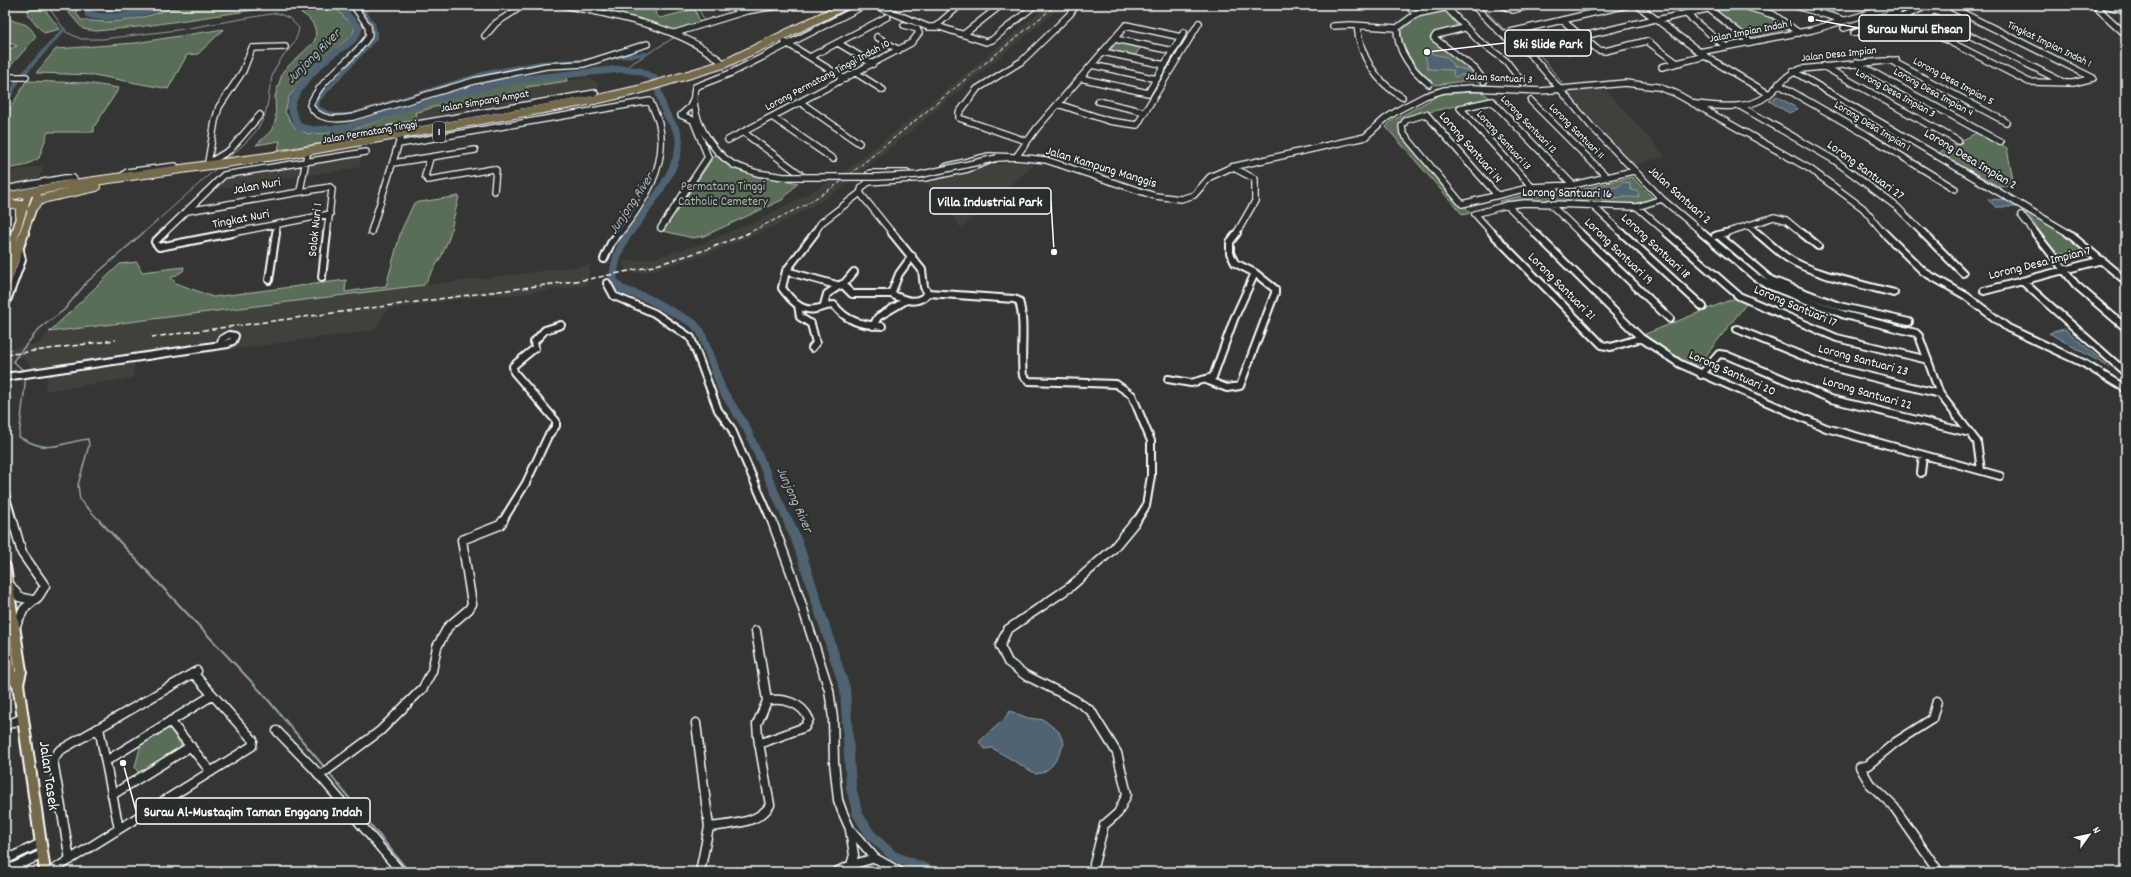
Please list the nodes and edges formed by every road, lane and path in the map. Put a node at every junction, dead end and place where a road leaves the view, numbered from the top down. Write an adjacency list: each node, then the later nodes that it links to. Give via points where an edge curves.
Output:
1 (353, 5): 64 (street, via 368,26 369,36 319,89 310,105 314,113 330,120 353,118 487,78 546,66 584,64)
2 (524, 5): 56 (street, via 496,23)
3 (565, 5): 55 (street, via 656,26)
4 (782, 5): 55 (street, via 746,11)
5 (846, 5): 37 (highway, Jalan Permatang Tinggi / 1)
6 (864, 5): 61 (street)
7 (874, 5): 46 (street, via 928,27)
8 (960, 5): 46 (street)
9 (1001, 5): 53 (street)
10 (1035, 5): 53 (street, via 992,40 986,42)
11 (1076, 5): 124 (street, via 1022,61 977,89 959,113 959,118)
12 (1408, 5): 33 (street)
13 (1458, 5): 27 (street)
14 (1469, 5): 28 (street, Jalan Santuari 2)
15 (1502, 5): 16 (street, via 1513,10)
16 (1532, 5)
17 (1626, 5): 39 (street)
18 (1637, 5): 40 (street)
19 (1741, 5): 51 (street, via 1774,15)
20 (1796, 5): 41 (street)
21 (1898, 5): 41 (street, Jalan Impian Indah 1)
22 (1911, 5): 32 (street)
23 (1929, 5): 36 (street)
24 (2094, 5): 50 (street)
25 (2097, 5): 50 (street)
26 (2103, 5): 31 (street)
27 (1445, 6): 33 (street); 48 (street)
28 (1474, 6): 54 (street, Jalan Santuari 2)
29 (1712, 7): 34 (street); 62 (street)
30 (1953, 8): 95 (street, Tingkat Impian Indah 1, via 2093,78)
31 (2126, 10)
32 (1894, 13): 36 (street); 49 (street)
33 (1416, 14): 47 (street)
34 (1686, 14): 40 (street); 66 (street)
35 (887, 17): 63 (street)
36 (1902, 17): 52 (street); 95 (street, via 2029,82 2038,85)
37 (820, 18): 60 (highway, Jalan Permatang Tinggi / 1); 61 (highway, Jalan Permatang Tinggi / 1)
38 (1935, 18): 95 (street)
39 (1562, 20): 54 (street); 58 (street)
40 (1656, 20): 58 (street); 71 (street)
41 (1847, 21): 51 (street, Jalan Impian Indah 1)
42 (1199, 23): 115 (street)
43 (904, 24): 67 (street, Lorong Permatang Tinggi Indah 10, via 917,29 918,33 911,44)
44 (1333, 26): 45 (street)
45 (1357, 26): 47 (street); 104 (street, via 1357,36 1377,76 1382,83)
46 (935, 27): 53 (street)
47 (1397, 28): 96 (street, via 1396,38 1401,51 1415,71)
48 (1464, 28): 92 (street, via 1445,31 1434,38 1475,69); 94 (street, via 1506,61)
49 (1844, 28)
50 (2124, 30)
51 (1799, 33): 62 (street, Jalan Impian Indah 1)
52 (1854, 33)
53 (964, 34)
54 (1503, 34): 68 (street, Jalan Santuari 2)
55 (678, 35): 79 (street)
56 (485, 36)
57 (876, 36): 67 (street)
58 (1581, 36): 68 (street); 78 (street, via 1598,50 1605,51 1647,41)
59 (1115, 39): 69 (street); 69 (street, via 1126,25 1182,35); 70 (street)
60 (772, 40): 61 (highway); 79 (highway, Jalan Permatang Tinggi / 1)
61 (785, 42): 73 (street); 76 (highway, Jalan Permatang Tinggi / 1)
62 (1752, 42): 66 (street, Jalan Impian Indah 1)
63 (838, 43): 73 (street); 80 (street)
64 (647, 44)
65 (285, 47): 136 (street, via 252,48 241,74 225,93 218,108 211,133)
66 (1726, 47): 71 (street, Jalan Impian Indah 1)
67 (899, 50): 80 (street, Lorong Permatang Tinggi Indah 10)
68 (1526, 50): 98 (street, Jalan Santuari 2)
69 (1173, 51): 82 (street)
70 (1103, 52): 81 (street); 82 (street)
71 (1699, 52): 72 (street)
72 (1705, 56): 78 (street); 102 (street)
73 (810, 57): 90 (street)
74 (1889, 60): 75 (street, Jalan Desa Impian); 77 (street, Jalan Desa Impian); 119 (street, Lorong Desa Impian 5)
75 (1896, 60)
76 (745, 62): 93 (highway, Jalan Permatang Tinggi / 1); 103 (street, via 699,85 694,89)
77 (1855, 62): 83 (street, Jalan Desa Impian); 127 (street, Lorong Desa Impian 4)
78 (1677, 63): 84 (street)
79 (724, 64): 93 (highway, Jalan Permatang Tinggi / 1)
80 (873, 64): 86 (street, Lorong Permatang Tinggi Indah 10)
81 (1092, 65): 89 (street); 91 (street)
82 (1165, 65): 91 (street)
83 (1822, 66): 85 (street, Jalan Desa Impian); 125 (street, Lorong Desa Impian 3)
84 (1662, 67)
85 (1793, 71): 97 (street, Jalan Desa Impian); 183 (street, Lorong Desa Impian 2, via 2070,234)
86 (856, 73): 90 (street, Lorong Permatang Tinggi Indah 10); 99 (street)
87 (5, 77): 88 (street)
88 (25, 77)
89 (1080, 78): 91 (street, via 1148,94); 109 (street)
90 (844, 79): 107 (street, Lorong Permatang Tinggi Indah 10)
91 (1157, 79)
92 (1484, 81)
93 (669, 83): 100 (highway, Jalan Permatang Tinggi / 1)
94 (1523, 83)
95 (2065, 83)
96 (1429, 84)
97 (1778, 84): 102 (street, Jalan Desa Impian); 152 (street, Lorong Desa Impian 1)
98 (1558, 88): 110 (street, Jalan Santuari 3, via 1604,82 1645,83 1661,86); 120 (street, Jalan Santuari 3, via 1524,91 1476,87 1438,91 1424,96 1386,118); 140 (street, Jalan Santuari 2)
99 (883, 90)
100 (639, 92): 108 (highway, Jalan Permatang Tinggi / 1); 122 (highway, Jalan Permatang Tinggi / 1)
101 (595, 93): 122 (street, Jalan Simpang Ampat, via 389,129)
102 (1769, 94): 111 (street, via 1759,101)
103 (694, 97): 112 (street, Jalan Kampung Manggis); 114 (street, via 690,107)
104 (1402, 97)
105 (1098, 101): 115 (street)
106 (1531, 101): 144 (street, Lorong Santuari 11)
107 (800, 102): 118 (street, Lorong Permatang Tinggi Indah 10); 128 (street)
108 (612, 104): 126 (highway, Jalan Permatang Tinggi / 1); 182 (street, via 650,101 659,125 660,148 658,169 638,210 611,244)
109 (1058, 104): 115 (street, via 1133,126 1137,125); 124 (street)
110 (1694, 104): 111 (street); 224 (street, Jalan Santuari 3, via 1816,174 1863,208 1883,232 1924,272 1966,296 2008,328 2083,363)
111 (1740, 106): 189 (street, Lorong Santuari 27, via 1834,160 1897,207)
112 (696, 108): 114 (street); 117 (street, Jalan Kampung Manggis)
113 (1460, 108): 147 (street, Lorong Santuari 12, via 1492,101); 150 (street, Lorong Santuari 13)
114 (684, 111): 117 (street, via 695,112); 173 (street, via 681,116 693,120 708,156)
115 (1145, 112)
116 (260, 115): 136 (street, via 251,128 217,161)
117 (698, 116): 134 (street, Jalan Kampung Manggis, bridge, via 713,148 734,165 757,173 784,177 918,175)
118 (772, 117): 121 (street, Lorong Permatang Tinggi Indah 10); 135 (street)
119 (2006, 122)
120 (1377, 128): 139 (street, Jalan Kampung Manggis, via 1365,137)
121 (743, 132): 123 (street, Lorong Permatang Tinggi Indah 10); 141 (street)
122 (384, 137): 138 (highway, Jalan Permatang Tinggi / 1)
123 (728, 140)
124 (1026, 141): 131 (street)
125 (1958, 141)
126 (399, 142): 132 (highway, Jalan Permatang Tinggi / 1); 137 (street)
127 (2000, 142)
128 (859, 143)
129 (475, 150): 133 (street)
130 (366, 152): 132 (street, Jalan Permatang Tinggi)
131 (1016, 157): 134 (street, Jalan Kampung Manggis); 139 (street, Jalan Kampung Manggis, via 1046,160 1155,196 1181,200 1194,195 1210,178); 145 (street, via 994,154 917,173 870,173 865,178)
132 (306, 158): 138 (highway, Jalan Permatang Tinggi / 1); 153 (street); 166 (street, Jalan Permatang Tinggi, via 222,177)
133 (430, 158): 137 (street); 154 (street, via 425,172 428,180 492,169 496,170)
134 (997, 158): 145 (street, via 968,169 926,178)
135 (833, 159)
136 (208, 162): 142 (street)
137 (393, 163): 174 (street)
138 (237, 165): 143 (highway, Jalan Permatang Tinggi / 1)
139 (1232, 167): 188 (street, via 1254,179 1255,201 1244,223 1230,242 1230,252 1235,263)
140 (1633, 171): 144 (street); 159 (street, Jalan Santuari 2)
141 (800, 174)
142 (123, 176): 143 (highway, Jalan Permatang Tinggi / 1); 146 (highway, Jalan Permatang Tinggi / 1)
143 (153, 176): 148 (highway, Jalan Permatang Tinggi / 1)
144 (1608, 178): 147 (street)
145 (869, 182): 155 (street, via 862,187)
146 (66, 185): 148 (highway, Jalan Permatang Tinggi / 1); 151 (street); 156 (highway, Jalan Permatang Tinggi / 1)
147 (1573, 186): 150 (street)
148 (96, 187): 165 (highway, via 46,198 39,201)
149 (330, 187): 153 (street, Jalan Nuri); 167 (street, Solok Nuri 1)
150 (1532, 187): 158 (street)
151 (5, 188)
152 (1955, 189)
153 (300, 191): 166 (street, Jalan Nuri)
154 (494, 191)
155 (860, 193): 181 (street); 186 (street, via 821,223)
156 (33, 194): 157 (highway, 1); 160 (highway, 1); 165 (main road); 168 (main road)
157 (5, 196)
158 (1497, 196): 158 (street, Lorong Santuari 14, via 1426,114 1406,120 1402,126 1403,133 1462,204)
159 (1662, 199): 164 (street, Lorong Santuari 16); 176 (street, Jalan Santuari 2)
160 (5, 203): 168 (highway, via 20,205)
161 (1549, 203): 162 (street, Lorong Santuari 16); 163 (street, Lorong Santuari 16); 206 (street, Lorong Santuari 19)
162 (1507, 205): 170 (street, Lorong Santuari 16, via 1477,212); 213 (street, Lorong Santuari 20)
163 (1592, 205): 164 (street, Lorong Santuari 16); 205 (street, Lorong Santuari 18)
164 (1637, 207): 218 (street, Lorong Santuari 17, via 1740,296 1837,338)
165 (31, 210): 177 (main road)
166 (187, 211): 171 (street, Tingkat Nuri, via 155,242 156,245 159,247)
167 (330, 214): 171 (street, Tingkat Nuri); 190 (street, Solok Nuri 1)
168 (20, 215): 179 (main road)
169 (2021, 215): 185 (street)
170 (1475, 216): 213 (street, Lorong Santuari 21, via 1602,346 1611,347)
171 (277, 224): 191 (street)
172 (1748, 225): 175 (street); 178 (street, via 1774,217 1786,220); 199 (street, via 1786,257 1799,264)
173 (661, 228)
174 (371, 232)
175 (1718, 235): 176 (street); 207 (street, via 1772,280 1839,306)
176 (1709, 238): 218 (street, Jalan Santuari 2, via 1768,285 1845,315 1916,333)
177 (19, 246): 196 (main road); 204 (street, via 22,260)
178 (1818, 246)
179 (10, 248): 180 (street); 184 (main road)
180 (5, 255)
181 (912, 256): 198 (street, via 922,270 924,288); 200 (street, via 899,274)
182 (604, 259)
183 (2102, 260): 185 (street, Lorong Desa Impian 7); 193 (street, Lorong Desa Impian 2)
184 (5, 267)
185 (2063, 269): 192 (street, Lorong Desa Impian 7); 211 (street, via 2076,285)
186 (786, 271): 195 (street); 202 (street, via 782,288 789,299)
187 (854, 272): 195 (street)
188 (1255, 273): 223 (street, via 1234,319 1216,371 1213,377); 223 (street, via 1275,289 1275,293 1244,380 1236,389)
189 (1963, 273)
190 (322, 277)
191 (269, 280)
192 (2022, 281): 197 (street, Lorong Desa Impian 7); 219 (street)
193 (2126, 281)
194 (607, 282): 254 (street, via 614,296 654,313 691,338 718,410 731,428 745,458 793,578 829,690 838,800)
195 (841, 285): 200 (street, via 852,294); 203 (street, via 827,294)
196 (5, 286)
197 (1984, 291)
198 (928, 293): 201 (street, via 922,300); 259 (street, via 1020,301 1023,315 1023,376 1029,381 1116,384 1132,395 1151,441 1151,476 1146,506 1131,529 1107,555 1070,587 1007,630 1000,646 1008,662 1025,675 1091,711 1117,753 1127,794 1118,813 1104,825)
199 (1894, 293)
200 (891, 294): 201 (street)
201 (905, 301): 209 (street, via 878,317)
202 (798, 305): 203 (street, via 809,308); 217 (street, via 800,318 811,324 816,343)
203 (824, 305): 209 (street, via 834,305 840,315 854,323)
204 (5, 306)
205 (1703, 307)
206 (1670, 319)
207 (1909, 322)
208 (561, 325): 250 (street, via 544,330 534,342 535,348 513,366 514,372 556,421 556,426 548,436 526,483 500,525 462,540 472,604 469,610 448,627 437,647 432,671 423,688 380,731)
209 (873, 326): 210 (street)
210 (882, 326)
211 (2126, 328)
212 (1737, 329): 225 (street, Lorong Santuari 23, via 1828,366)
213 (1641, 338): 220 (street, Lorong Santuari 20)
214 (221, 340): 215 (street, via 223,344); 215 (street, via 233,335 234,340); 216 (street)
215 (228, 344): 216 (street)
216 (210, 347): 221 (street)
217 (812, 348)
218 (1928, 360): 225 (street)
219 (2126, 373)
220 (1701, 375): 226 (street, Lorong Santuari 22, via 1719,354 1726,355 1831,398); 227 (street, Lorong Santuari 20, via 1826,428)
221 (5, 377)
222 (1168, 379): 223 (street, via 1191,383)
223 (1206, 380)
224 (2125, 388)
225 (1940, 394): 226 (street)
226 (1970, 433): 228 (street, via 1977,442)
227 (1923, 455): 228 (street, Lorong Santuari 20); 229 (street)
228 (1981, 470): 230 (street, Lorong Santuari 20)
229 (1921, 473)
230 (2000, 476)
231 (5, 494): 234 (street, via 22,553 45,586 38,597)
232 (5, 567): 233 (main road, Jalan Tasek)
233 (8, 582): 234 (street, via 16,595 24,601); 235 (main road, Jalan Tasek)
234 (32, 600): 235 (street)
235 (10, 631): 240 (main road, Jalan Tasek, via 12,677 18,684)
236 (756, 631): 238 (street)
237 (213, 695): 241 (street); 244 (street, via 195,672); 249 (street, via 253,740 249,750)
238 (767, 701): 246 (street, via 757,724); 246 (street, via 779,698 786,700 800,707 809,719 805,727)
239 (1937, 701): 268 (street, via 1932,719 1896,742 1868,765 1860,767 1870,784 1894,807)
240 (23, 718): 243 (street); 255 (main road, Jalan Tasek)
241 (170, 721): 247 (street); 248 (street)
242 (696, 722): 252 (street)
243 (5, 726)
244 (99, 728): 248 (street); 258 (street, via 60,751 53,760)
245 (277, 731): 250 (street)
246 (759, 744): 252 (street, via 769,808 748,820)
247 (191, 746): 249 (street); 251 (street)
248 (106, 761): 251 (street)
249 (211, 772): 253 (street)
250 (321, 775): 264 (street)
251 (112, 795): 253 (street)
252 (709, 827): 265 (street)
253 (119, 829): 258 (street)
254 (850, 829): 256 (street); 260 (street, via 854,856)
255 (42, 849): 257 (street); 261 (street); 262 (main road, Jalan Tasek)
256 (875, 858): 260 (street); 267 (street)
257 (5, 860)
258 (70, 860): 263 (street)
259 (1094, 864)
260 (851, 865): 266 (street)
261 (5, 872)
262 (45, 872)
263 (50, 872)
264 (401, 872)
265 (700, 872)
266 (836, 872)
267 (900, 872)
268 (1939, 872)

